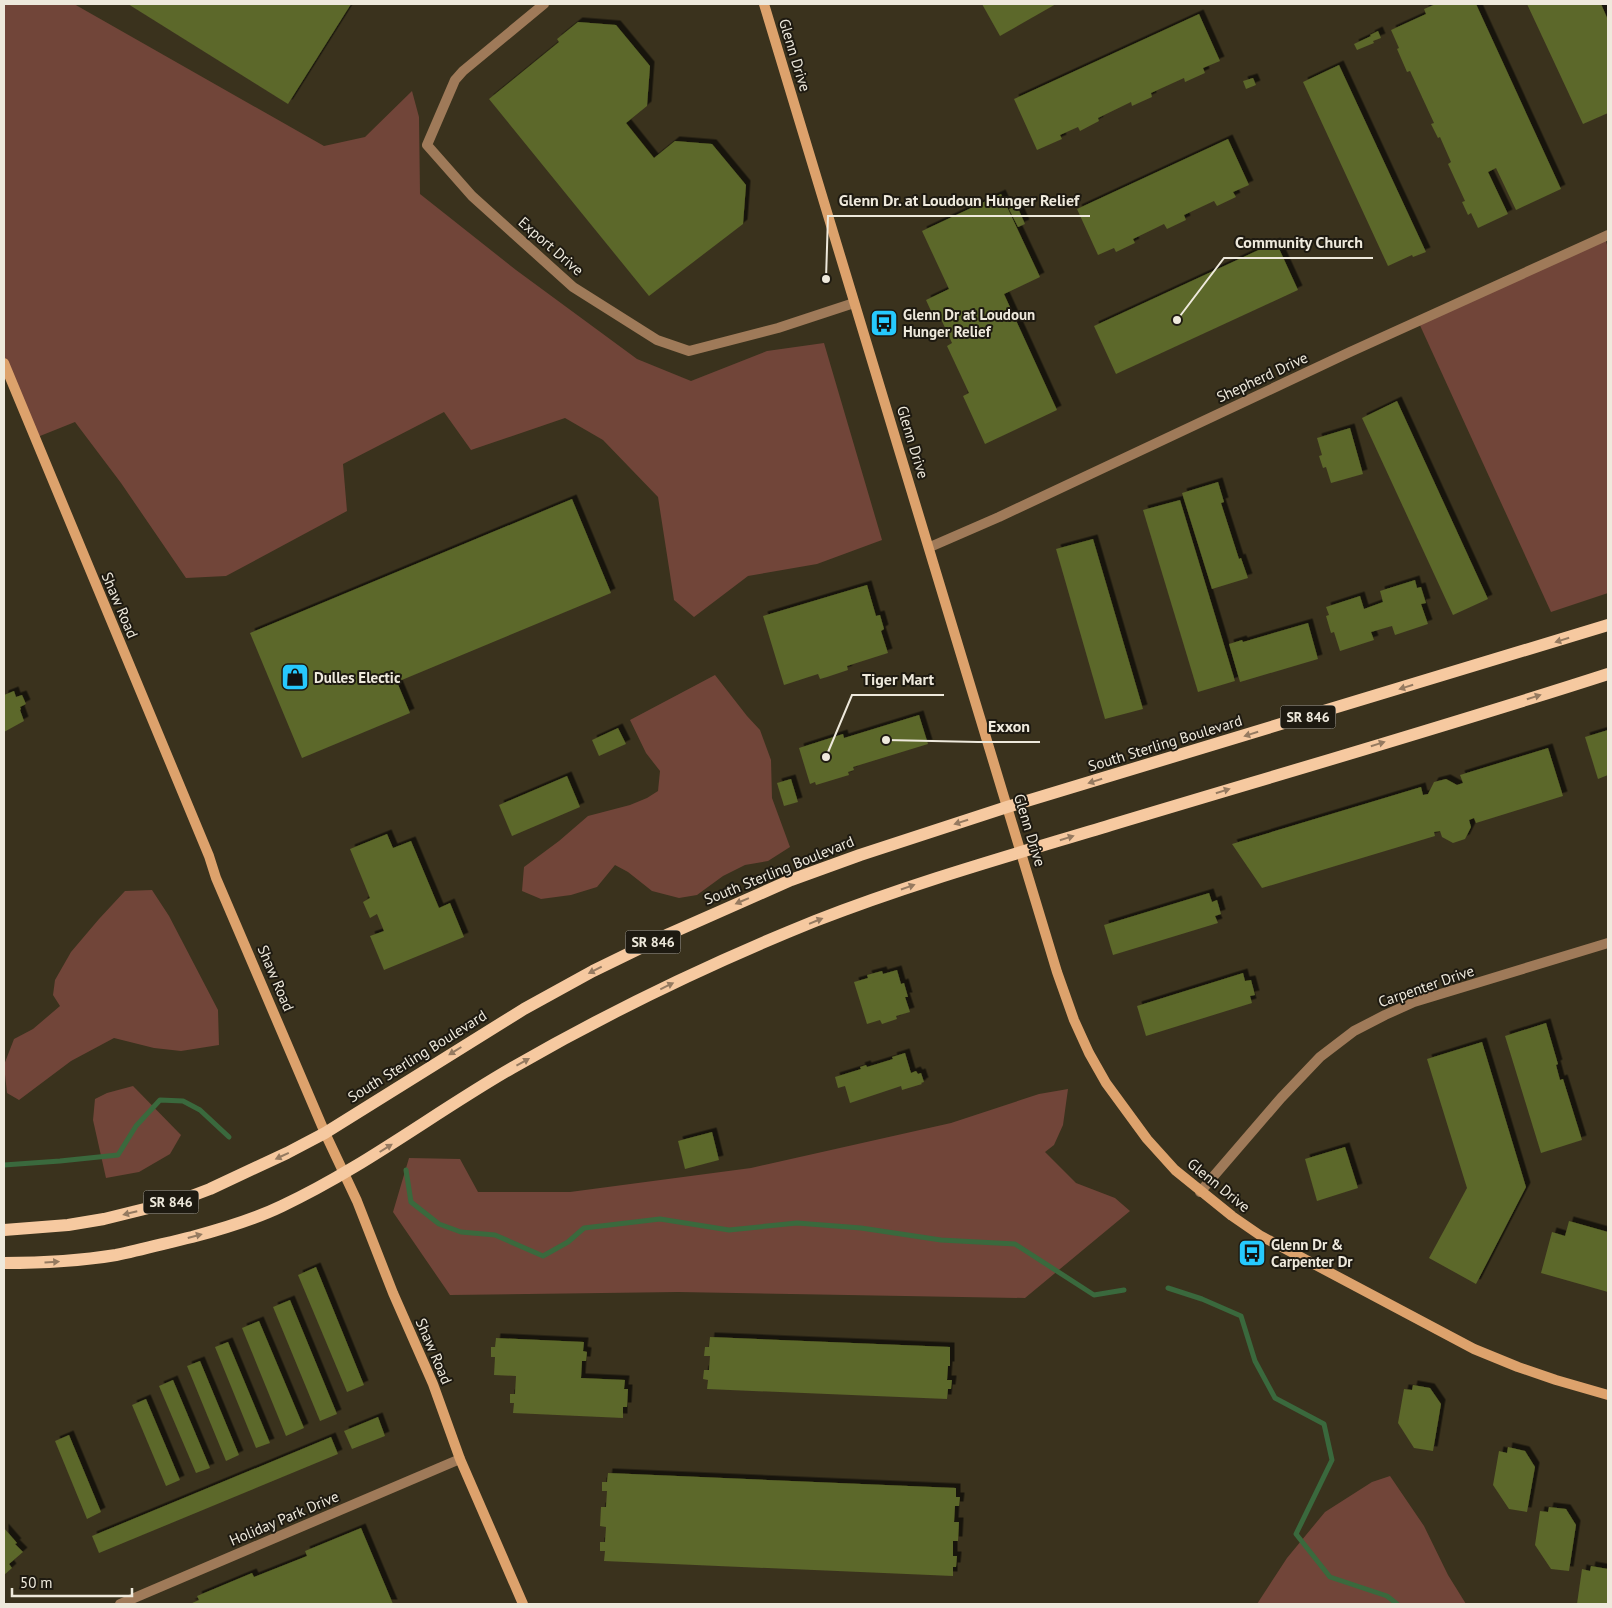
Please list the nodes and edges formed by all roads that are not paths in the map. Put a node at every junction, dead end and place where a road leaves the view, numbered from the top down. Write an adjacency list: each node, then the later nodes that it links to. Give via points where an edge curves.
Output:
1 (544, 4): 4 (street, Export Drive, via 455,80 427,146 472,196 573,287 657,340 678,349 689,351 778,328)
2 (764, 4): 4 (street, Glenn Drive)
3 (1608, 235): 6 (street, Shepherd Drive)
4 (854, 303): 6 (street, Glenn Drive)
5 (4, 363): 12 (street, Shaw Road)
6 (930, 547): 9 (street, Glenn Drive)
7 (1608, 625): 9 (main road, South Sterling Boulevard / SR 846, one-way to 9)
8 (1608, 674): 10 (main road, SR 846, one-way to 8)
9 (1007, 807): 10 (street, Glenn Drive); 12 (main road, South Sterling Boulevard / SR 846, one-way to 12, via 791,880 669,934 592,971 524,1009)
10 (1020, 852): 13 (main road, SR 846, one-way to 10, via 532,1057 721,960 874,899); 14 (street, Glenn Drive, via 1060,980 1088,1052 1106,1083 1147,1139)
11 (1608, 943): 14 (street, Carpenter Drive, via 1414,1002 1354,1031 1320,1057)
12 (325, 1133): 13 (street, Shaw Road); 15 (main road, South Sterling Boulevard / SR 846, one-way to 15, via 181,1200 104,1219)
13 (344, 1173): 16 (main road, SR 846, one-way to 13, via 114,1255 168,1243 253,1219); 18 (street, Shaw Road, via 433,1384)
14 (1200, 1192): 17 (street, Glenn Drive, via 1257,1234 1472,1348 1549,1378)
15 (4, 1230)
16 (4, 1263)
17 (1608, 1394)
18 (460, 1459): 19 (street, Holiday Park Drive); 20 (street, Shaw Road)
19 (120, 1604)
20 (523, 1604)

